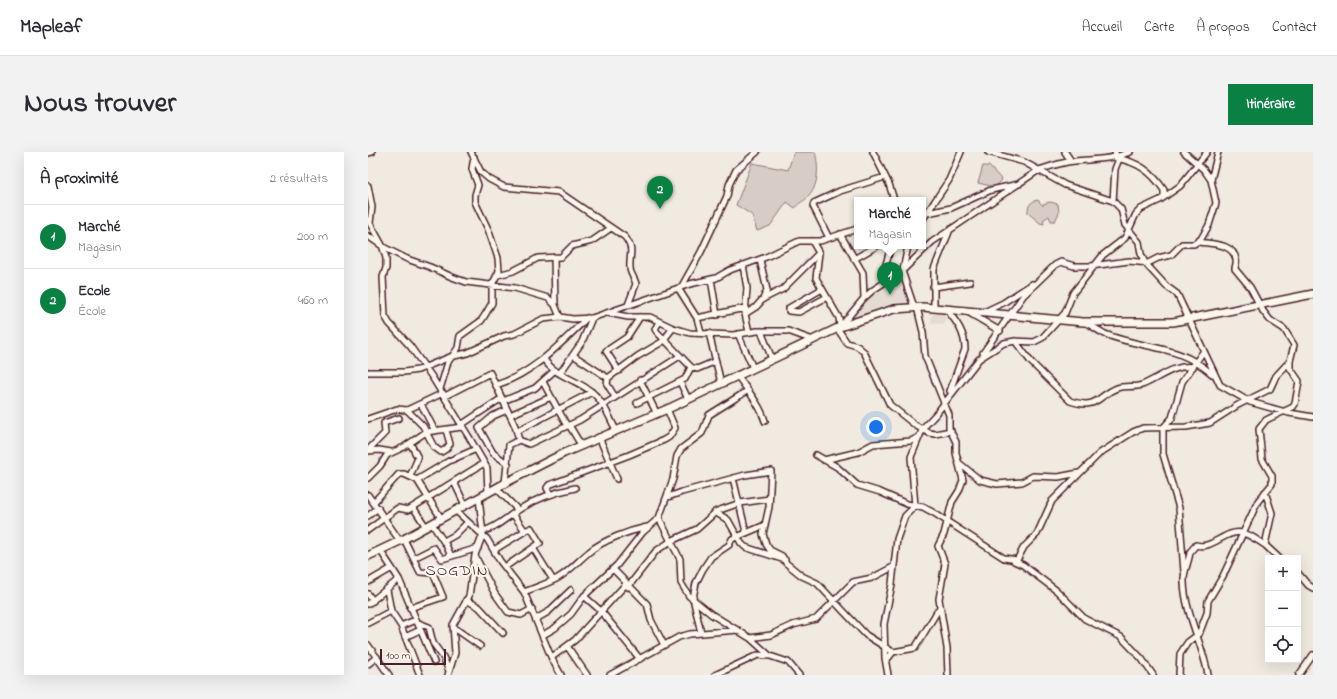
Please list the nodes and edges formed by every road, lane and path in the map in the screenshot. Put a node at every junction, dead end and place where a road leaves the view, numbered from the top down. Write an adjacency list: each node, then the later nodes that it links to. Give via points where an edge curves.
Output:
1 (372, 152): 12 (street)
2 (757, 152): 58 (street, via 736,170 701,252)
3 (873, 152): 18 (street)
4 (961, 152): 25 (street, via 949,180)
5 (988, 152): 17 (street, via 1024,162)
6 (1065, 152): 15 (street)
7 (1115, 152): 14 (street)
8 (1130, 152): 14 (street)
9 (1184, 152): 16 (street)
10 (1207, 152): 16 (street)
11 (1218, 152): 19 (street)
12 (368, 153)
13 (472, 154): 28 (street, via 482,172 504,187 559,192); 51 (street, via 472,169 478,184 475,202 498,258)
14 (1117, 158): 15 (street); 23 (street, via 1134,162 1148,170 1164,190); 24 (street)
15 (1071, 162): 17 (street)
16 (1197, 163): 19 (street); 23 (street, via 1180,186)
17 (1039, 170): 20 (street); 24 (street, via 1072,188)
18 (885, 177): 22 (street); 34 (street, via 840,191 814,204)
19 (1211, 180): 36 (street, via 1216,204 1206,232)
20 (1022, 183): 26 (street, via 992,190); 31 (street)
21 (368, 186): 27 (street, via 372,207)
22 (893, 197)
23 (1164, 197): 29 (street, via 1141,209)
24 (1113, 201): 29 (street, via 1121,209)
25 (926, 213)
26 (926, 215)
27 (369, 221): 37 (street)
28 (611, 228): 44 (street, via 592,241 575,245 560,257); 64 (street, via 624,237 632,252 630,268 636,284)
29 (1128, 229): 47 (street, via 1138,240); 49 (street, via 1125,238 1102,256)
30 (854, 230): 32 (street)
31 (950, 231): 38 (street); 57 (street, via 934,269)
32 (840, 234): 34 (street); 45 (street)
33 (368, 236): 37 (street)
34 (829, 238): 35 (street)
35 (812, 241): 43 (street); 46 (street, via 799,241)
36 (1199, 242): 47 (street, via 1182,244 1168,256); 65 (street, via 1223,245 1232,252 1236,259 1235,269 1250,287)
37 (382, 245): 56 (street, via 407,259 452,277 466,282); 108 (street, via 386,264 383,277 385,316)
38 (926, 248)
39 (872, 249): 45 (street)
40 (890, 249): 53 (street, via 884,268)
41 (906, 249): 50 (street)
42 (925, 249): 50 (street)
43 (819, 253): 59 (street, via 815,275); 63 (street, via 783,289)
44 (554, 257): 51 (street, via 538,258 513,271); 66 (street)
45 (854, 259): 62 (street, via 865,278)
46 (760, 260): 48 (street); 63 (street, via 767,290)
47 (1145, 263): 49 (street, via 1129,261); 82 (street, via 1177,294)
48 (743, 265): 52 (street); 68 (street, via 747,288)
49 (1096, 266): 54 (street, via 1074,266 1061,262); 81 (street, via 1073,293)
50 (903, 270): 53 (street); 67 (street)
51 (498, 275): 56 (street)
52 (711, 279): 58 (street); 74 (street)
53 (889, 280): 62 (street)
54 (1036, 281): 72 (street, via 1003,303); 76 (street)
55 (970, 282): 57 (street)
56 (492, 285): 66 (street, via 524,290 548,298); 99 (street, via 492,303 485,315 481,321 460,336 458,348)
57 (933, 287): 69 (street)
58 (680, 288): 64 (street); 80 (street)
59 (822, 289): 61 (street); 61 (street, via 789,308 789,311 799,312)
60 (1313, 294): 65 (street)
61 (827, 297): 86 (street, via 839,318)
62 (864, 298): 86 (street)
63 (763, 299): 75 (street, via 756,308)
64 (628, 305): 73 (street)
65 (1258, 305): 82 (street); 104 (street, via 1291,339 1294,349)
66 (555, 306): 77 (street)
67 (915, 307): 69 (street); 86 (street, via 894,310); 130 (street, via 923,332 925,356)
68 (745, 308): 74 (street); 75 (street)
69 (934, 308): 70 (street)
70 (946, 309): 71 (street); 130 (street, via 963,333 965,349 954,383)
71 (967, 311): 72 (street); 88 (street)
72 (982, 312): 76 (street)
73 (608, 313): 78 (street); 79 (street)
74 (717, 314): 80 (street)
75 (745, 314): 90 (street)
76 (1010, 315): 81 (street); 88 (street)
77 (560, 317): 79 (street); 99 (street, via 543,319 514,334)
78 (640, 317): 83 (street, via 650,317); 110 (street, via 627,337 606,351)
79 (589, 318): 97 (street, via 582,342); 101 (street)
80 (697, 318): 91 (street)
81 (1059, 320): 84 (street); 95 (street, via 1038,341)
82 (1188, 320): 84 (street); 96 (street)
83 (659, 322): 85 (street); 93 (street, via 655,329)
84 (1083, 322): 105 (street, via 1106,334 1170,350)
85 (673, 328): 91 (street); 93 (street)
86 (839, 328): 94 (street); 147 (street, via 847,343 857,346 864,352 890,405)
87 (761, 331): 90 (street); 94 (street, via 794,332); 102 (street)
88 (1000, 331): 100 (street)
89 (709, 332): 91 (street); 92 (street); 103 (street)
90 (749, 332): 92 (street)
91 (701, 333)
92 (738, 334): 109 (street)
93 (664, 339): 98 (street); 110 (street)
94 (813, 340): 102 (street)
95 (1015, 341): 100 (street, via 1004,343); 107 (street, via 1031,362 1070,401 1076,403 1090,404 1117,388 1143,385 1178,368)
96 (1203, 352): 105 (street); 114 (street)
97 (573, 355): 112 (street); 115 (street)
98 (680, 356): 106 (street); 116 (street)
99 (450, 357): 108 (street); 123 (street)
100 (979, 358): 130 (street)
101 (544, 359): 112 (street); 120 (street, via 517,376)
102 (772, 359): 109 (street)
103 (716, 361): 106 (street, via 697,369); 119 (street)
104 (1290, 361): 129 (street, via 1276,376 1270,389); 138 (street, via 1290,368 1299,381 1299,392 1293,407)
105 (1196, 362): 107 (street); 114 (street)
106 (691, 367): 118 (street, via 688,376)
107 (1193, 367): 146 (street, via 1182,382 1171,421)
108 (424, 368): 111 (street, via 404,372); 123 (street)
109 (753, 368): 113 (street)
110 (619, 371): 115 (street)
111 (368, 372)
112 (557, 372): 117 (street); 122 (street)
113 (737, 375): 119 (street); 121 (street)
114 (1215, 376): 129 (street, via 1224,389)
115 (608, 378): 125 (street, via 607,384)
116 (640, 380): 125 (street); 126 (street)
117 (543, 382): 124 (street); 128 (street)
118 (680, 382): 126 (street); 127 (street)
119 (721, 383): 127 (street)
120 (496, 385): 123 (street, via 488,372); 128 (street)
121 (747, 391): 143 (street, via 761,408); 183 (street, via 709,416 702,433 681,449 677,456)
122 (592, 392): 133 (street); 136 (street)
123 (443, 393): 131 (street); 144 (street)
124 (551, 397): 136 (street); 137 (street)
125 (615, 397): 133 (street)
126 (650, 397): 132 (street); 139 (street)
127 (688, 399): 134 (street)
128 (503, 401): 137 (street); 144 (street, via 499,400)
129 (1246, 401): 138 (street); 146 (street, via 1205,425)
130 (944, 403): 147 (street); 152 (street)
131 (422, 404): 135 (street); 150 (street)
132 (637, 404)
133 (604, 405): 145 (street); 149 (street)
134 (667, 409): 139 (street); 164 (street, via 675,425 669,437)
135 (407, 410): 142 (street, via 397,409); 153 (street)
136 (558, 410): 145 (street); 151 (street)
137 (508, 412): 151 (street); 167 (street, via 493,416 479,429 493,453)
138 (1283, 412): 140 (street); 179 (street, via 1266,420 1259,429 1262,459 1273,480)
139 (657, 414): 149 (street)
140 (1313, 417)
141 (399, 418): 160 (street, via 384,423 385,433)
142 (368, 419)
143 (765, 421)
144 (461, 426): 148 (street); 159 (street)
145 (568, 426): 156 (street, via 529,444); 158 (street)
146 (1162, 428): 168 (street, via 1143,428 1133,432 1100,453); 230 (street, via 1162,454 1179,508)
147 (922, 429): 152 (street, via 935,434); 155 (street)
148 (446, 430): 150 (street); 153 (street, via 450,444 441,452 434,447)
149 (616, 430): 154 (street)
150 (435, 431): 153 (street)
151 (517, 431): 156 (street)
152 (951, 431): 165 (street, via 956,442)
153 (426, 432): 157 (street)
154 (599, 437): 158 (street); 164 (street)
155 (919, 437): 163 (street, via 911,441 873,444 858,452); 189 (street, via 911,457)
156 (519, 440): 167 (street, via 508,447)
157 (410, 443): 161 (street); 169 (street, via 418,461)
158 (581, 445): 175 (street)
159 (476, 449): 166 (street); 173 (street, via 448,461)
160 (368, 451): 161 (street)
161 (391, 452): 170 (street)
162 (816, 455): 163 (street)
163 (824, 460): 189 (street, via 858,485)
164 (611, 462): 172 (street); 180 (street, via 549,485 547,488)
165 (959, 462): 168 (street, via 980,480 997,484 1022,482 1033,476 1058,477); 200 (street, via 963,483 952,502)
166 (484, 463): 174 (street); 178 (street, via 487,468)
167 (508, 464): 175 (street)
168 (1082, 472): 225 (street, via 1055,497 1037,534 1024,547 1018,559)
169 (410, 476): 173 (street); 186 (street, via 399,474)
170 (368, 478)
171 (733, 478): 183 (street); 185 (street, via 771,471); 187 (street)
172 (618, 479)
173 (417, 480): 182 (street)
174 (454, 482): 182 (street); 188 (street)
175 (505, 483): 176 (street)
176 (496, 488): 178 (street); 193 (street)
177 (575, 488): 180 (street)
178 (488, 492): 184 (street)
179 (1265, 492): 209 (street); 214 (street, via 1272,513)
180 (550, 494): 193 (street)
181 (368, 495): 186 (street)
182 (427, 497): 190 (street); 198 (street)
183 (668, 497): 199 (street)
184 (479, 498): 188 (street); 207 (street)
185 (769, 499): 187 (street); 203 (street)
186 (374, 502): 191 (street)
187 (740, 503): 194 (street); 208 (street)
188 (465, 505): 192 (street)
189 (915, 506): 200 (street, via 923,507); 227 (street, via 905,516 901,525)
190 (413, 507): 197 (street, via 408,510 398,508); 202 (street)
191 (378, 508): 196 (street); 197 (street)
192 (455, 510): 198 (street); 201 (street)
193 (518, 510): 195 (street)
194 (715, 512): 210 (street, via 728,520); 213 (street, via 693,532)
195 (513, 514): 206 (street); 207 (street)
196 (368, 516)
197 (385, 518): 205 (street); 211 (street)
198 (441, 518): 202 (street)
199 (659, 518): 204 (street); 213 (street)
200 (948, 521): 225 (street, via 996,553); 246 (street, via 938,546 945,564 940,589)
201 (468, 522): 207 (street); 212 (street, via 455,535)
202 (429, 525): 211 (street); 212 (street)
203 (765, 525): 208 (street); 224 (street, via 763,534 766,544)
204 (648, 527): 229 (street); 233 (street, via 628,531 599,545)
205 (368, 530)
206 (525, 531): 216 (street, via 530,528 540,542); 218 (street)
207 (483, 532): 215 (street); 218 (street)
208 (746, 532): 210 (street)
209 (1243, 533): 214 (street); 230 (street, via 1227,534 1203,547 1196,545 1190,552); 261 (street, via 1208,601 1207,613)
210 (737, 536): 224 (street, via 748,549); 242 (street, via 709,560 697,578)
211 (402, 540): 217 (street); 223 (street)
212 (444, 541): 222 (street)
213 (671, 541): 235 (street, via 656,551); 242 (street, via 680,560 683,589)
214 (1265, 544): 220 (street)
215 (478, 548): 219 (street); 222 (street)
216 (533, 548): 226 (street); 233 (street)
217 (380, 550): 221 (street); 228 (street)
218 (494, 550): 226 (street)
219 (475, 555): 243 (street, via 471,586); 248 (street, via 495,594 508,612 521,615)
220 (1276, 555)
221 (368, 556)
222 (451, 556): 223 (street, via 441,558 434,548)
223 (414, 558): 247 (street, via 421,573 433,573 443,597)
224 (784, 560): 244 (street, via 802,576 817,583)
225 (1013, 561): 288 (street, via 1023,565 1058,591 1085,619 1121,637 1142,658)
226 (505, 567): 239 (street)
227 (893, 567): 244 (street, via 872,578 853,582); 268 (street, via 884,624)
228 (392, 568): 232 (street); 234 (street)
229 (613, 569): 235 (street); 241 (street)
230 (1184, 572): 261 (street, via 1188,607)
231 (1301, 577): 236 (street)
232 (399, 579): 237 (street); 247 (street)
233 (553, 580): 239 (street)
234 (368, 582)
235 (627, 585): 250 (street); 267 (street, via 647,604 651,620)
236 (1313, 588)
237 (387, 590): 245 (street); 249 (street)
238 (571, 590): 251 (street, via 548,612)
239 (524, 592): 248 (street)
240 (368, 594): 245 (street)
241 (584, 596): 250 (street); 260 (street, via 571,614)
242 (693, 598): 257 (street, via 711,614); 259 (street)
243 (466, 600): 255 (street); 258 (street, via 479,607)
244 (835, 600): 263 (street, via 816,619 793,625 772,635); 268 (street, via 860,630)
245 (370, 602)
246 (940, 607): 269 (street, via 915,648); 287 (street, via 947,648)
247 (410, 608): 252 (street)
248 (532, 609): 251 (street)
249 (391, 611): 253 (street); 254 (street)
250 (601, 611): 266 (street); 274 (street)
251 (536, 618): 260 (street)
252 (416, 621): 254 (street); 256 (street); 278 (street, via 430,628 433,643 443,657)
253 (368, 623)
254 (401, 626): 262 (street)
255 (453, 627): 265 (street); 278 (street, via 455,653)
256 (420, 630): 262 (street); 276 (street)
257 (738, 630): 259 (street); 263 (street)
258 (503, 633)
259 (701, 634): 267 (street, via 679,637)
260 (543, 635): 273 (street)
261 (1197, 636): 289 (street, via 1188,642 1180,654); 290 (street)
262 (405, 637): 280 (street)
263 (750, 638): 271 (street)
264 (368, 645): 272 (street)
265 (480, 646)
266 (567, 646): 273 (street); 282 (street)
267 (664, 646): 274 (street)
268 (885, 648): 269 (street); 275 (street)
269 (893, 652): 275 (street)
270 (1313, 655): 291 (street)
271 (770, 656): 284 (street, via 758,655); 285 (street, via 788,662)
272 (377, 657): 277 (street); 279 (street)
273 (552, 657): 281 (street)
274 (640, 659): 283 (street)
275 (886, 661): 286 (street)
276 (434, 662)
277 (368, 664)
278 (449, 674)
279 (389, 675)
280 (420, 675)
281 (561, 675)
282 (587, 675)
283 (610, 675)
284 (715, 675)
285 (799, 675)
286 (888, 675)
287 (948, 675)
288 (1153, 675)
289 (1179, 675)
290 (1208, 675)
291 (1299, 675)

